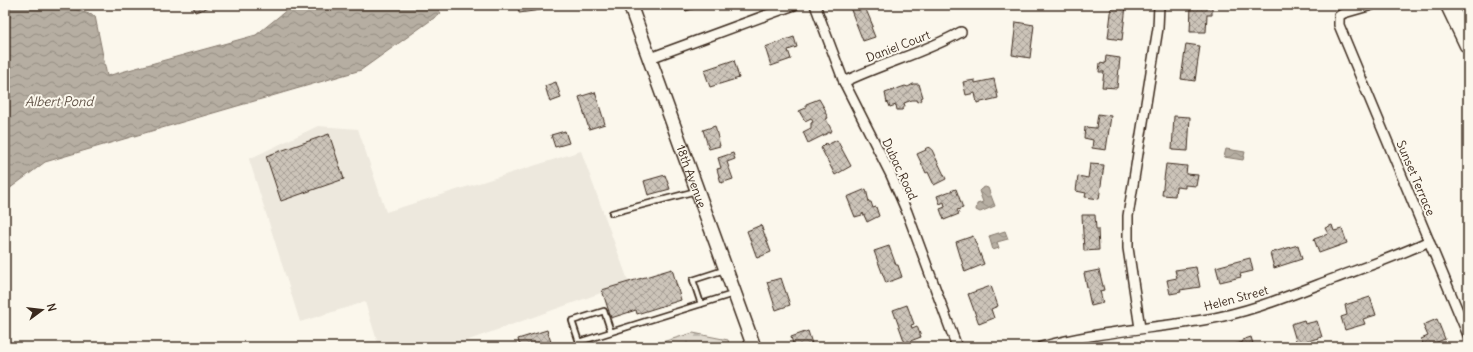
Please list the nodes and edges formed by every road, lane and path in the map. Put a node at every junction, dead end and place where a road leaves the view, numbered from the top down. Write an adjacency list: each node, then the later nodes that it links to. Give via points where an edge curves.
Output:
1 (630, 5): 9 (street, 18th Avenue)
2 (794, 5): 9 (street)
3 (815, 5): 10 (street, Dubac Road)
4 (1158, 5): 17 (street, via 1158,28 1128,216 1128,248)
5 (1372, 5): 13 (street, Sunset Terrace, via 1344,13 1338,20)
6 (1449, 5): 8 (highway)
7 (961, 32): 10 (street, Daniel Court, via 948,40 868,70)
8 (1468, 45)
9 (650, 58): 11 (street, 18th Avenue)
10 (844, 82): 21 (street, Dubac Road, via 907,212)
11 (697, 191): 12 (lane); 14 (street, 18th Avenue)
12 (612, 213)
13 (1429, 241): 17 (street, Helen Street, via 1254,308 1203,320); 19 (street, Sunset Terrace)
14 (726, 270): 15 (street, 18th Avenue); 16 (lane, via 693,280)
15 (734, 294): 16 (lane); 20 (street, 18th Avenue)
16 (700, 304): 18 (lane)
17 (1140, 328): 22 (street, Helen Street, via 1064,340)
18 (612, 332): 18 (lane, via 579,342 572,321 604,311)
19 (1468, 335)
20 (754, 347)
21 (957, 347)
22 (1041, 347)

